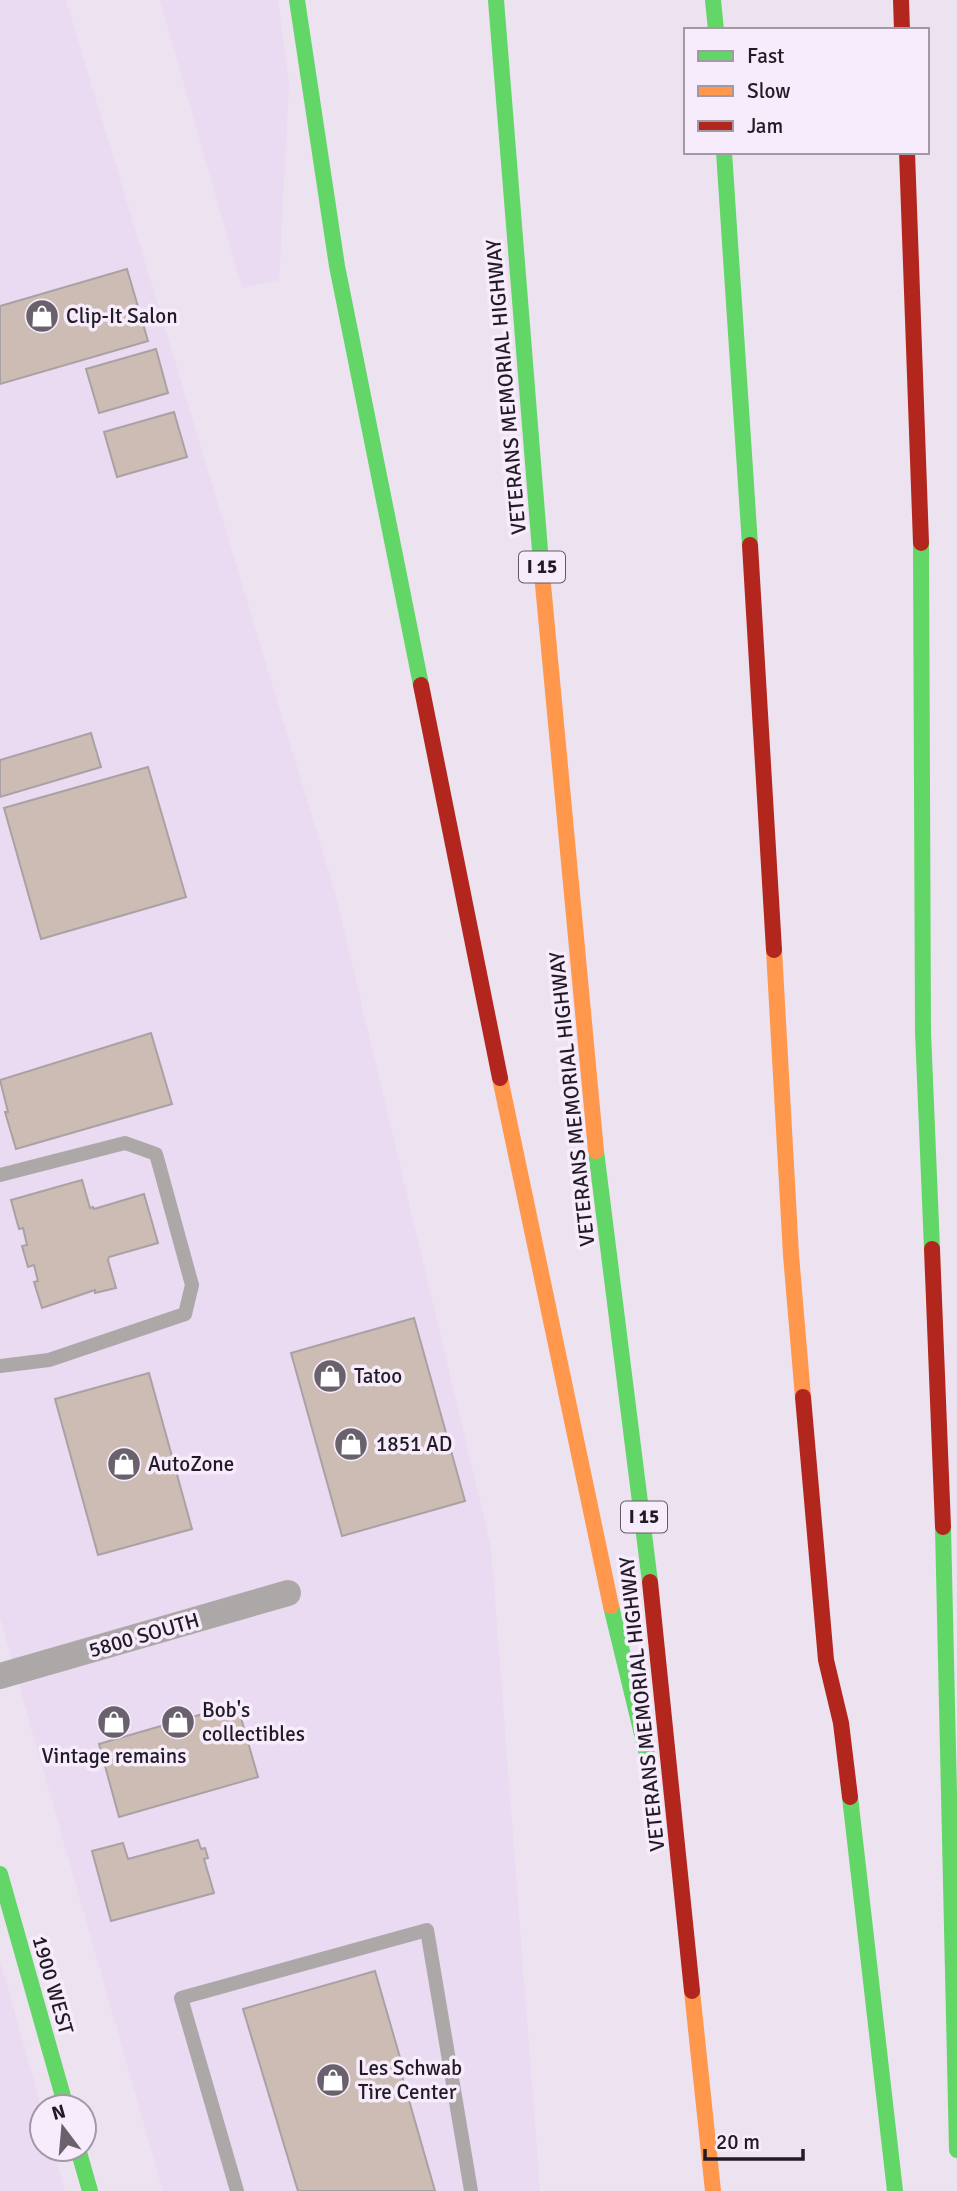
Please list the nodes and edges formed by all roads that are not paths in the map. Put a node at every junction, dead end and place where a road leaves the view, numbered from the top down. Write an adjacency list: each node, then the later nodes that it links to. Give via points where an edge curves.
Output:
1 (297, 0): 16 (main road, via 337,266 514,1150 604,1577)
2 (496, 0): 16 (main road, VETERANS MEMORIAL HIGHWAY / I 15, via 541,564 594,1133 642,1503)
3 (713, 0): 5 (main road)
4 (901, 0): 6 (main road)
5 (716, 28)
6 (902, 28)
7 (724, 154): 24 (main road, via 791,1255 826,1660 841,1723)
8 (907, 154): 12 (main road, via 921,508 923,1032)
9 (0, 1175): 11 (lane, via 125,1143 156,1154 192,1285 185,1314 49,1360)
10 (953, 1362): 12 (main road)
11 (0, 1366)
12 (942, 1480): 18 (main road)
13 (288, 1593): 14 (street, 5800 SOUTH)
14 (0, 1676)
15 (0, 1874): 17 (main road, 1900 WEST)
16 (682, 1901): 23 (main road, VETERANS MEMORIAL HIGHWAY / I 15)
17 (62, 2093)
18 (957, 2150)
19 (82, 2163): 20 (main road)
20 (90, 2191)
21 (237, 2191): 22 (lane, via 181,1998 428,1930)
22 (471, 2191)
23 (713, 2191)
24 (895, 2191)

